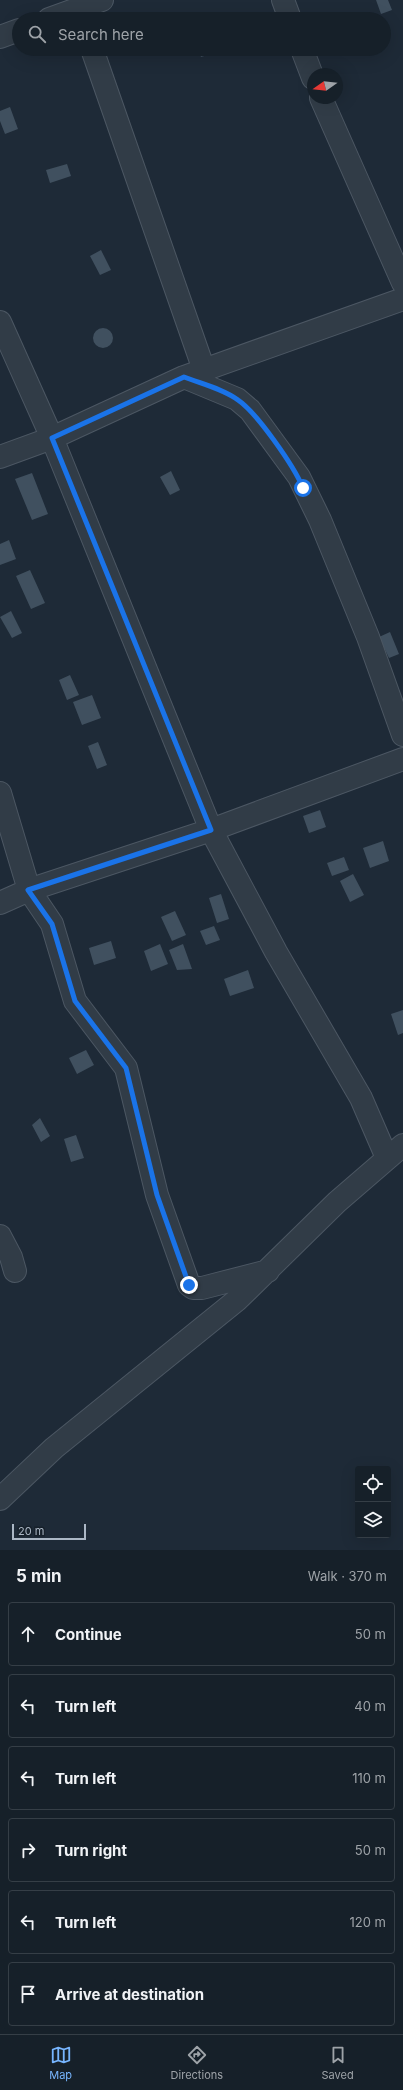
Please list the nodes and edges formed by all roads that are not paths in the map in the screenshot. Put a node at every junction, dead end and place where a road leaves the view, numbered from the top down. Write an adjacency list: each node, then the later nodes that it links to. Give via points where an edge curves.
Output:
1 (102, 0): 3 (street)
2 (283, 0): 4 (street)
3 (83, 12)
4 (287, 12)
5 (12, 33): 6 (street)
6 (0, 37)
7 (94, 56): 14 (street)
8 (305, 56): 9 (street)
9 (309, 68)
10 (324, 104): 11 (street)
11 (403, 283)
12 (403, 298): 14 (street)
13 (0, 322): 15 (street)
14 (194, 374): 15 (street); 17 (street, via 237,399 250,410 299,477 320,520 368,637)
15 (52, 438): 16 (street); 20 (street)
16 (0, 457)
17 (403, 735)
18 (403, 759): 20 (street)
19 (0, 792): 21 (street)
20 (211, 830): 21 (street); 23 (street, via 276,952)
21 (28, 890): 22 (street); 26 (street, via 52,924 75,1001 126,1068 157,1195 189,1285 193,1288 202,1288)
22 (0, 902)
23 (395, 1151): 26 (street, via 337,1202)
24 (0, 1236): 25 (street)
25 (15, 1271)
26 (268, 1272): 27 (street, via 54,1448)
27 (0, 1499)

